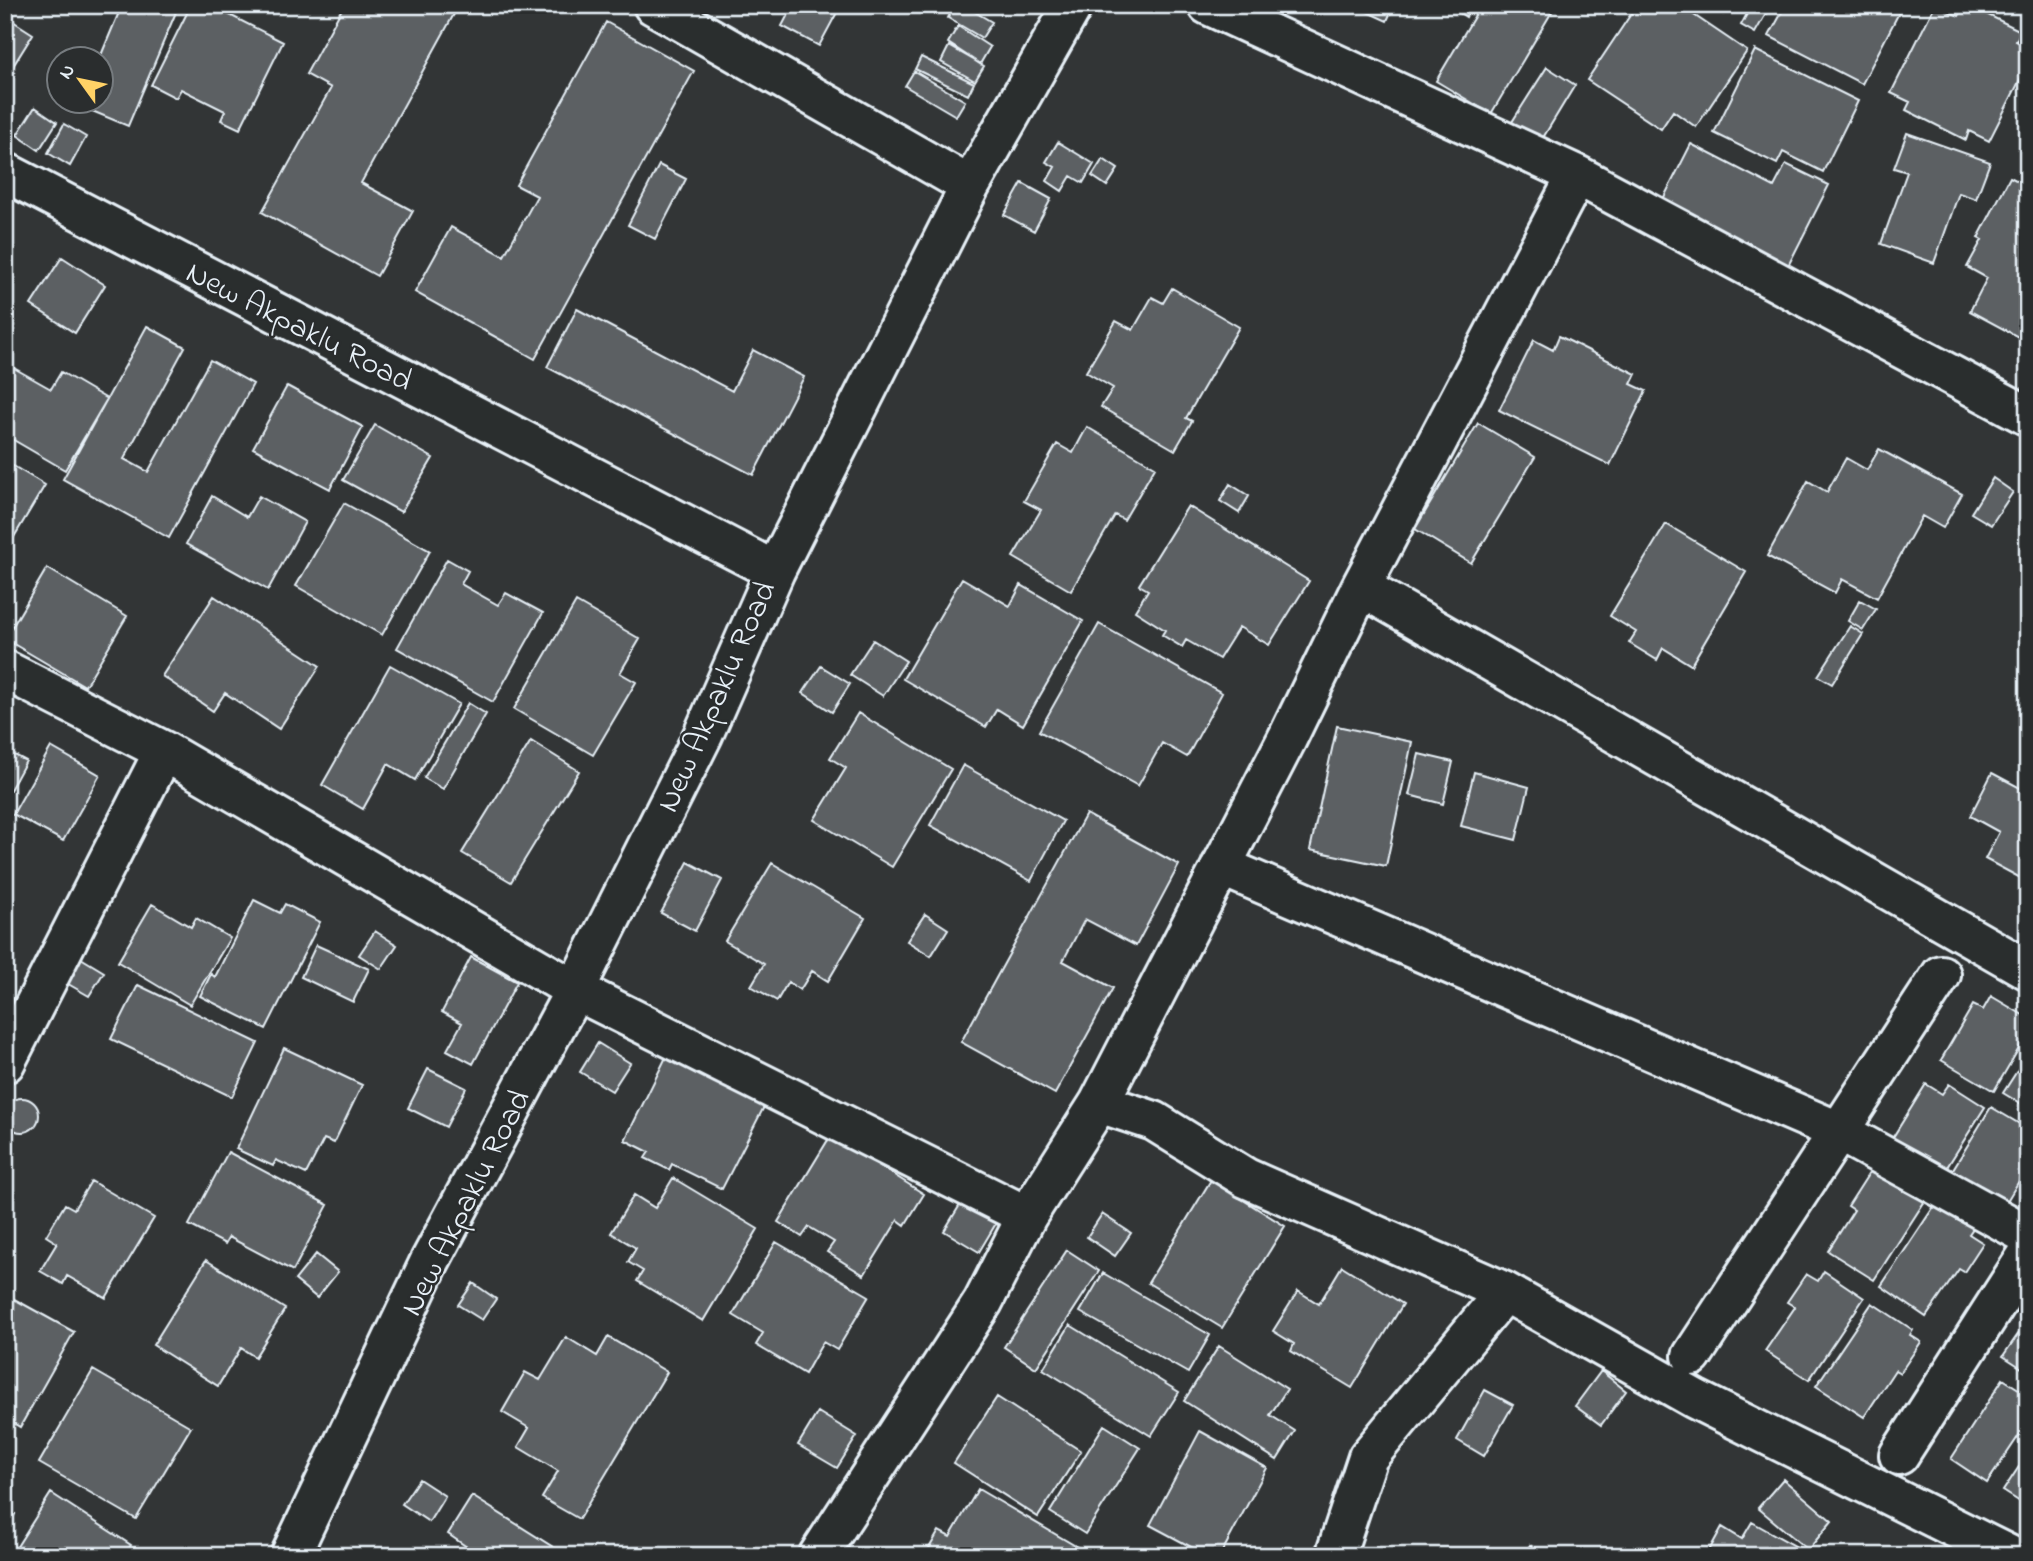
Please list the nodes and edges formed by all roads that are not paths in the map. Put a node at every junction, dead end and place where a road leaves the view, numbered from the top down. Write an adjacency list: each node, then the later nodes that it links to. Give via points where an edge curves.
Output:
1 (653, 5): 6 (street)
2 (1073, 5): 6 (street)
3 (1208, 5): 5 (street)
4 (5, 172): 8 (street, New Akpaklu Road)
5 (1577, 175): 7 (street); 9 (street)
6 (970, 186): 8 (street)
7 (2028, 416)
8 (775, 571): 15 (street, New Akpaklu Road, via 703,735)
9 (1361, 587): 12 (street); 13 (street)
10 (5, 670): 11 (street)
11 (164, 751): 15 (street); 16 (street)
12 (1222, 866): 17 (street); 18 (street)
13 (2028, 970)
14 (1941, 975): 18 (street)
15 (575, 990): 19 (street); 25 (street, New Akpaklu Road, via 430,1261)
16 (5, 1063)
17 (1099, 1103): 19 (street); 22 (street, via 1154,1121 1246,1178)
18 (1838, 1131): 20 (street); 23 (street)
19 (1027, 1216): 26 (street, via 983,1302)
20 (2028, 1235)
21 (2028, 1254): 24 (street)
22 (1505, 1292): 27 (street, via 1368,1457); 28 (street, via 1695,1399)
23 (1692, 1356)
24 (1899, 1455)
25 (290, 1556)
26 (818, 1556)
27 (1335, 1556)
28 (2011, 1556)

